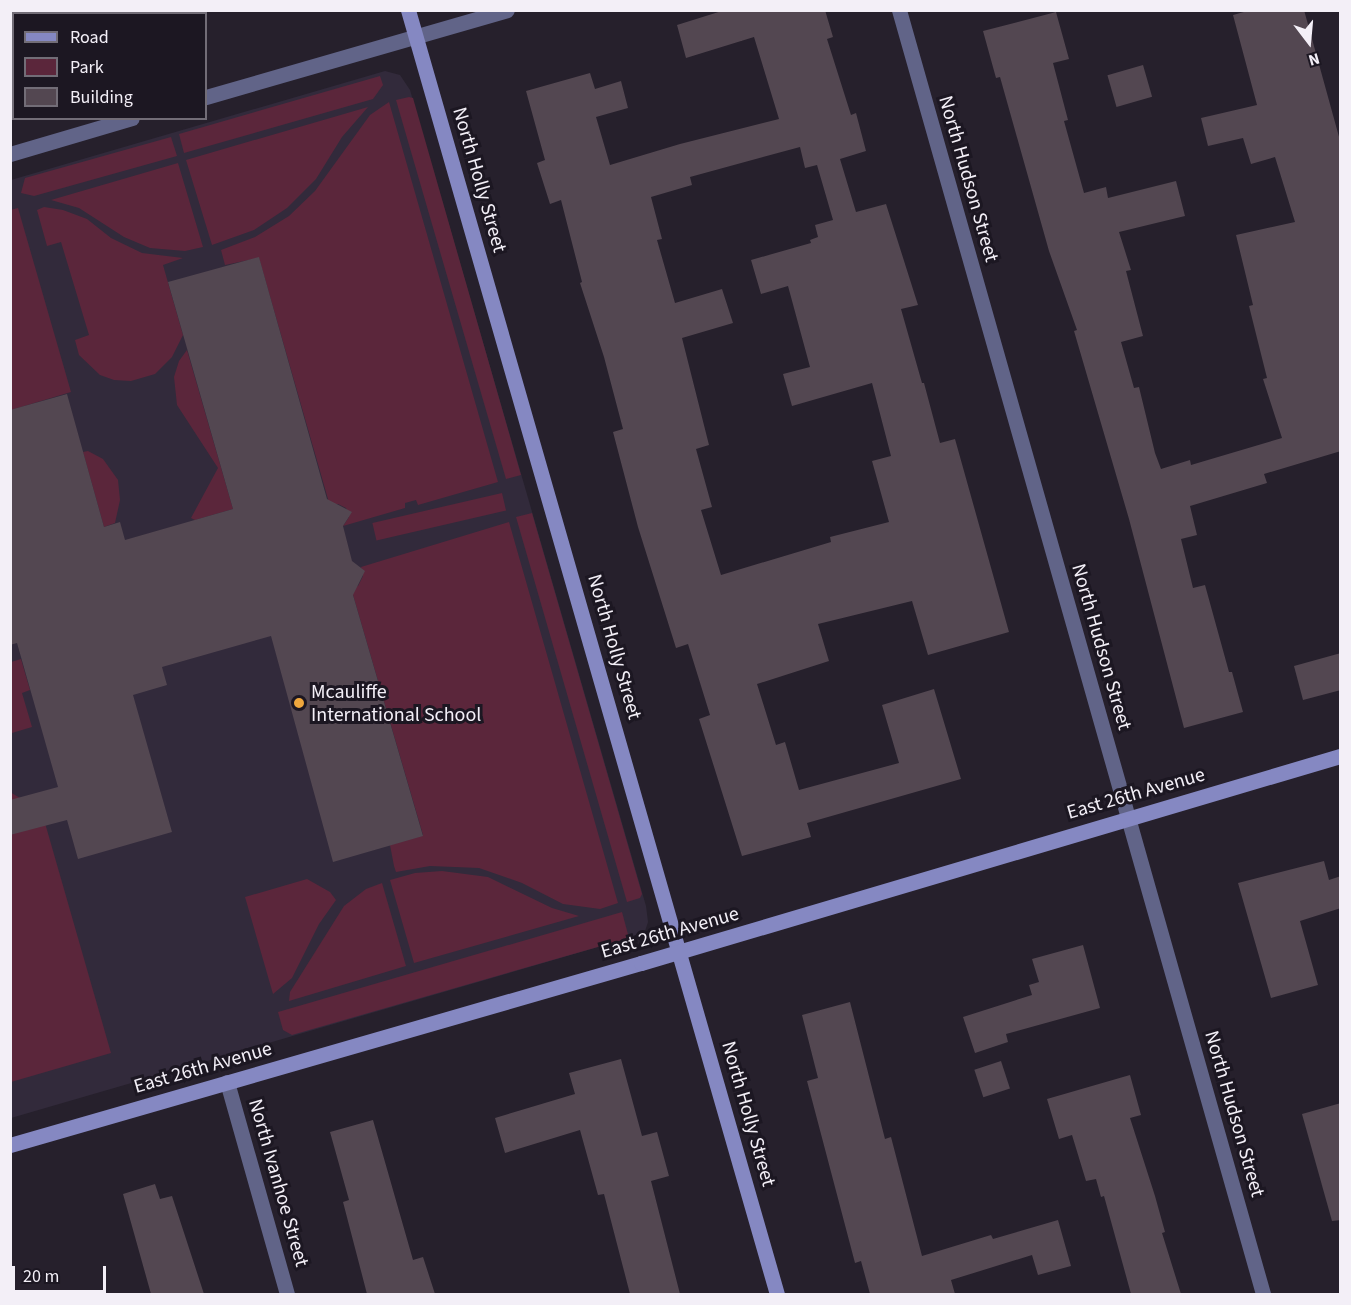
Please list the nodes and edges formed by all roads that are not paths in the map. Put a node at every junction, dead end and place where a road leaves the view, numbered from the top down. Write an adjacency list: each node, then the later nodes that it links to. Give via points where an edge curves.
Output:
1 (408, 10): 4 (street, North Holly Street)
2 (507, 10): 4 (street)
3 (899, 10): 9 (street, North Hudson Street)
4 (416, 37): 5 (street); 10 (street, North Holly Street)
5 (207, 97)
6 (125, 120): 7 (street)
7 (10, 154)
8 (1341, 756): 9 (street, East 26th Avenue)
9 (1128, 817): 10 (street, East 26th Avenue); 15 (street, North Hudson Street)
10 (680, 951): 11 (street, East 26th Avenue); 14 (street, North Holly Street)
11 (227, 1082): 12 (street, East 26th Avenue); 13 (street, North Ivanhoe Street)
12 (10, 1146)
13 (287, 1294)
14 (777, 1294)
15 (1263, 1294)

